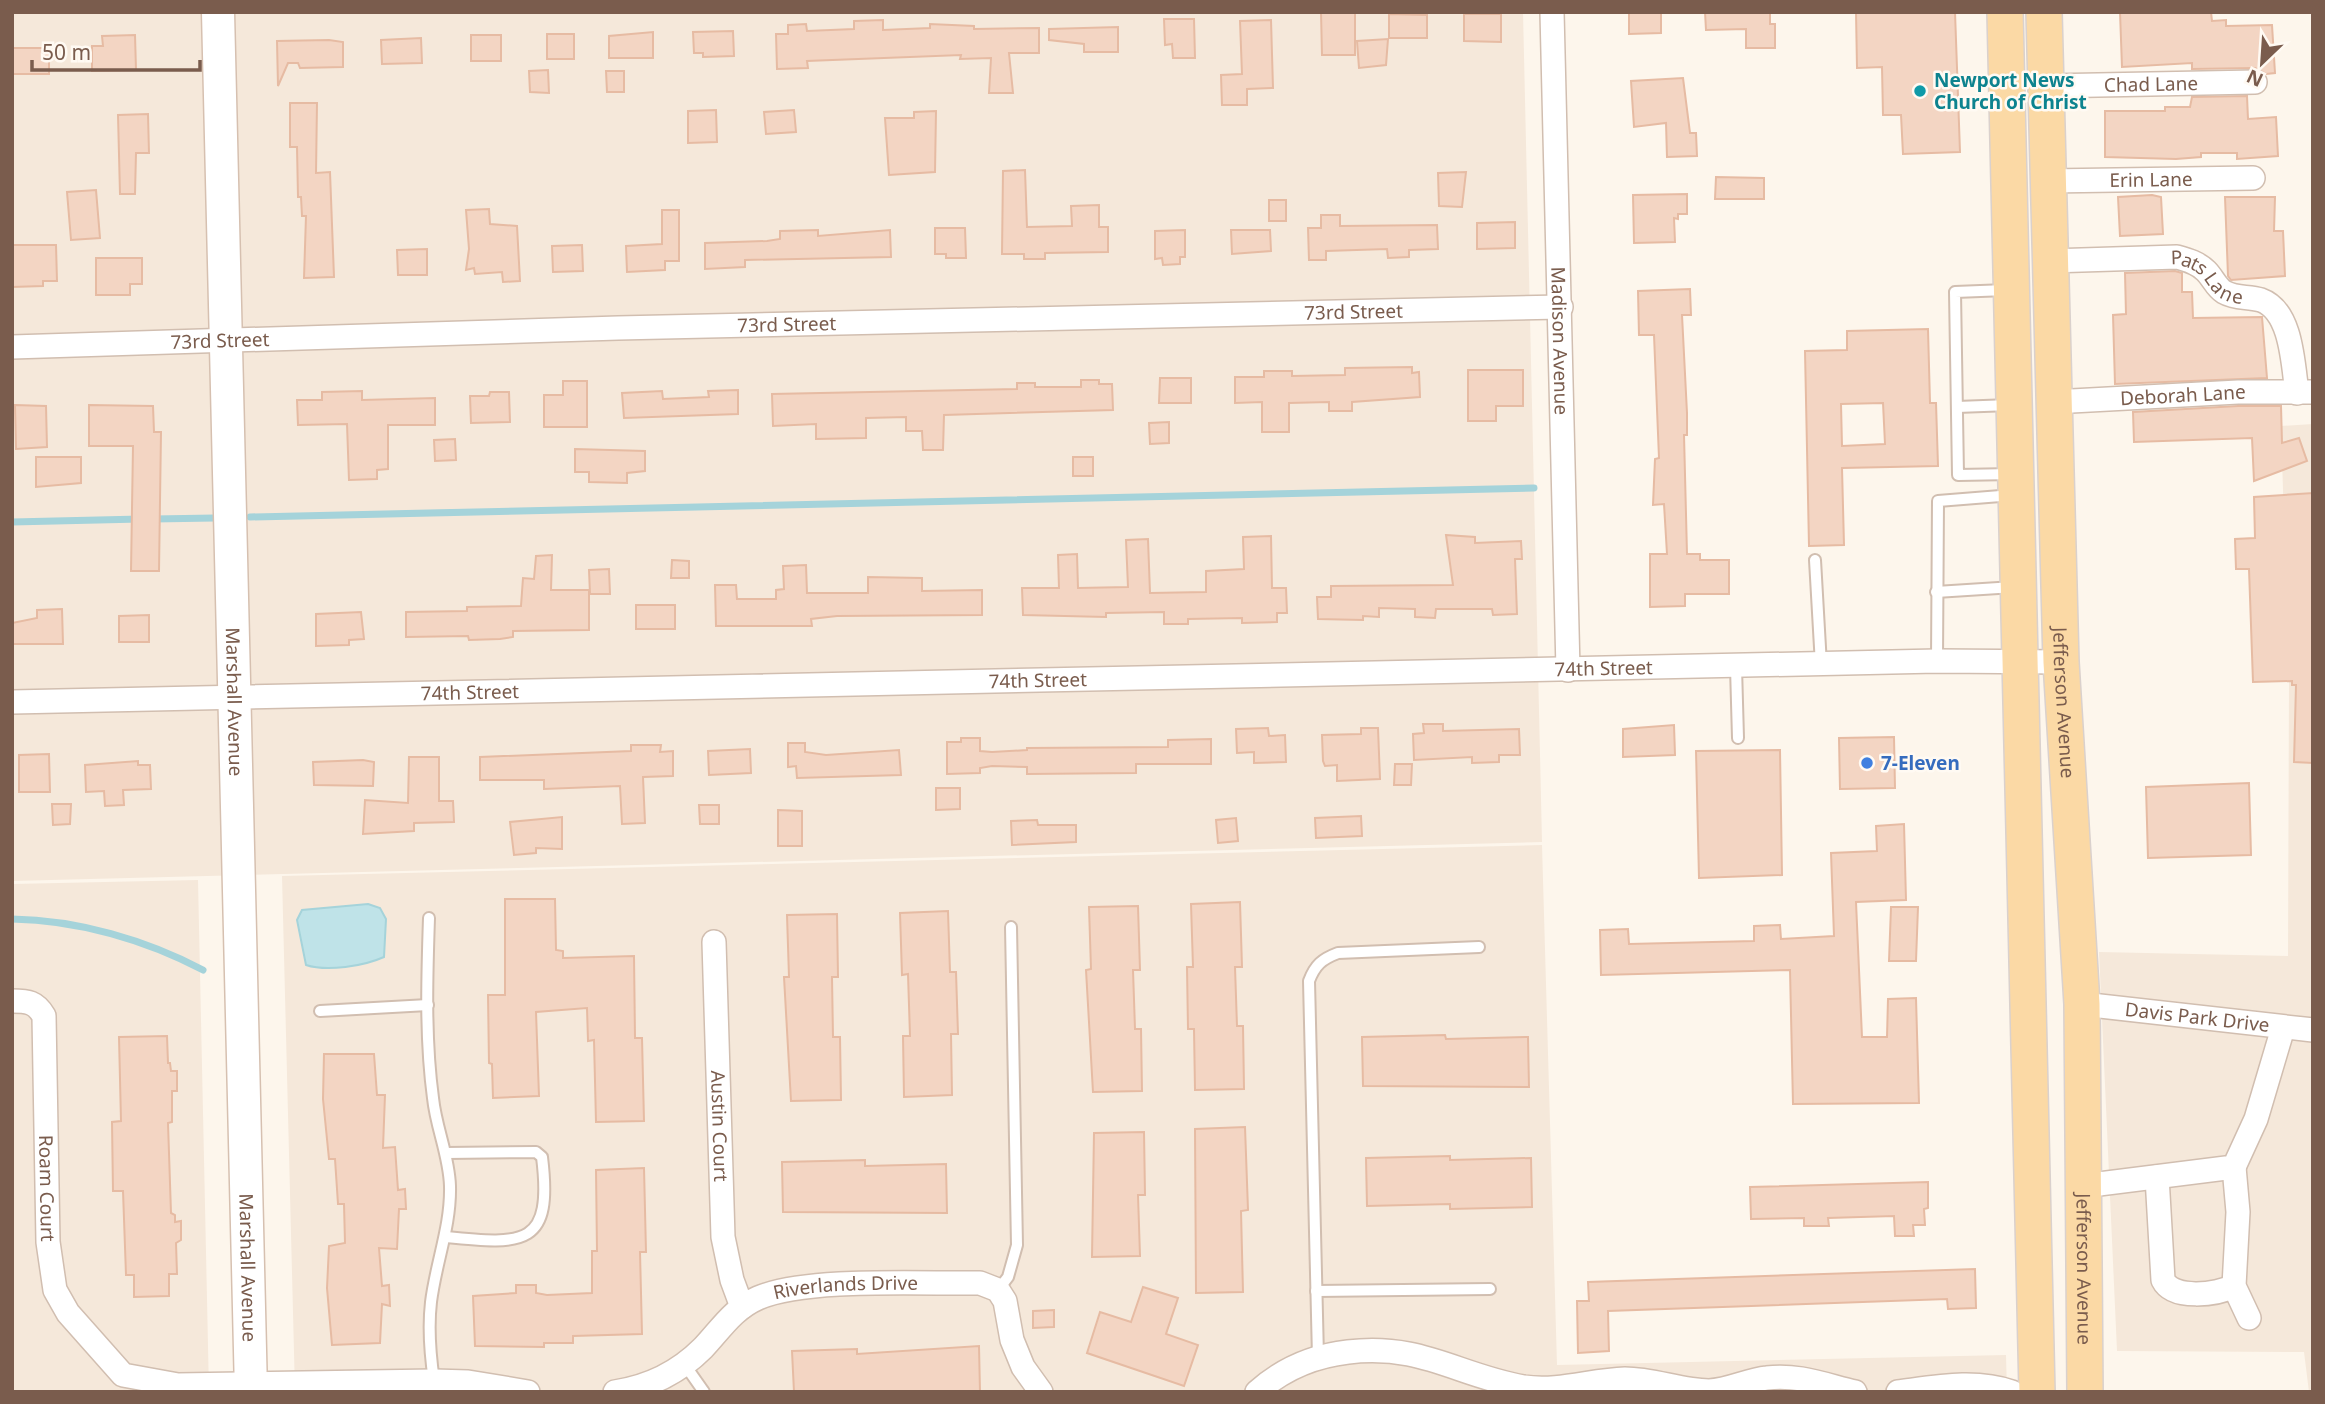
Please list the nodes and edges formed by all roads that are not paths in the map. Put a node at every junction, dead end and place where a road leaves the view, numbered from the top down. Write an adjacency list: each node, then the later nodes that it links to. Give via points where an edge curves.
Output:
1 (218, 12): 12 (street, Marshall Avenue)
2 (1552, 12): 11 (street, Madison Avenue)
3 (2006, 12): 10 (main road, Jefferson Avenue)
4 (2044, 12): 6 (main road, Jefferson Avenue)
5 (2255, 82): 6 (street, Chad Lane)
6 (2046, 86): 8 (main road, Jefferson Avenue)
7 (2253, 178): 8 (street, Erin Lane)
8 (2048, 181): 9 (main road, Jefferson Avenue)
9 (2050, 261): 14 (street, Pats Lane, via 2177,257 2193,262 2221,290 2273,307 2281,318); 15 (main road, Jefferson Avenue)
10 (2012, 290): 16 (main road, Jefferson Avenue); 17 (lane, via 1955,292)
11 (1561, 307): 12 (street, 73rd Street); 27 (street, Madison Avenue)
12 (227, 341): 13 (street, 73rd Street); 28 (street, Marshall Avenue)
13 (12, 347)
14 (2305, 393): 15 (street, Deborah Lane)
15 (2053, 402): 24 (main road, Jefferson Avenue)
16 (2015, 405): 17 (lane); 18 (main road, Jefferson Avenue)
17 (1957, 407): 18 (lane, via 1958,475)
18 (2017, 484): 20 (main road, Jefferson Avenue); 21 (lane, via 1938,501)
19 (1815, 560): 25 (lane)
20 (2020, 587): 21 (lane); 23 (main road, Jefferson Avenue)
21 (1936, 592): 22 (lane)
22 (1937, 661): 23 (street, 74th Street); 25 (street, 74th Street)
23 (2023, 662): 24 (street, 74th Street); 67 (main road, Jefferson Avenue)
24 (2061, 662): 36 (main road, Jefferson Avenue)
25 (1821, 665): 26 (street, 74th Street)
26 (1735, 667): 27 (street, 74th Street); 30 (lane)
27 (1568, 670): 28 (street, 74th Street)
28 (235, 695): 29 (street, 74th Street); 57 (street, Marshall Avenue)
29 (12, 702)
30 (1738, 738)
31 (429, 918): 37 (lane)
32 (1011, 927): 48 (lane, via 1017,1245 1008,1277)
33 (714, 942): 50 (street, Austin Court, via 723,1237)
34 (1479, 947): 49 (lane, via 1338,953 1314,968 1309,981)
35 (12, 1001): 56 (street, Roam Court, via 29,1001 39,1006 44,1016 48,1242 55,1290)
36 (2082, 1004): 39 (street, Davis Park Drive); 44 (main road, Jefferson Avenue)
37 (428, 1005): 38 (lane); 41 (lane, via 431,1086)
38 (320, 1011)
39 (2283, 1028): 40 (street, Davis Park Drive); 42 (street, via 2256,1119)
40 (2313, 1030)
41 (446, 1153): 45 (lane, via 450,1186); 45 (lane, via 536,1152 542,1157 545,1206 536,1228 524,1236 500,1240)
42 (2234, 1167): 43 (street); 46 (street, via 2238,1212)
43 (2157, 1177): 44 (street); 46 (street, via 2166,1287 2173,1292 2216,1292)
44 (2083, 1186): 68 (main road, Jefferson Avenue)
45 (446, 1237): 55 (lane, via 431,1300)
46 (2234, 1286): 51 (street)
47 (1490, 1289): 49 (lane)
48 (998, 1290): 50 (street, Riverlands Drive, via 980,1283 848,1285 778,1291); 61 (street, via 1023,1367)
49 (1316, 1291): 52 (lane)
50 (742, 1307): 54 (street, Riverlands Drive)
51 (2249, 1318)
52 (1318, 1357): 53 (street, via 1392,1350); 62 (street, via 1295,1365)
53 (1429, 1357): 63 (street); 64 (street, via 1524,1387 1625,1380 1710,1391 1789,1377)
54 (685, 1365): 59 (street, Riverlands Drive, via 645,1386); 60 (lane)
55 (434, 1381): 57 (street); 58 (street)
56 (123, 1383): 57 (street, Roam Court)
57 (251, 1388)
58 (528, 1392)
59 (615, 1392)
60 (704, 1392)
61 (1041, 1392)
62 (1258, 1392)
63 (1491, 1392)
64 (1855, 1392)
65 (1898, 1392): 66 (street, via 1954,1385)
66 (2012, 1392)
67 (2037, 1392)
68 (2085, 1392)

